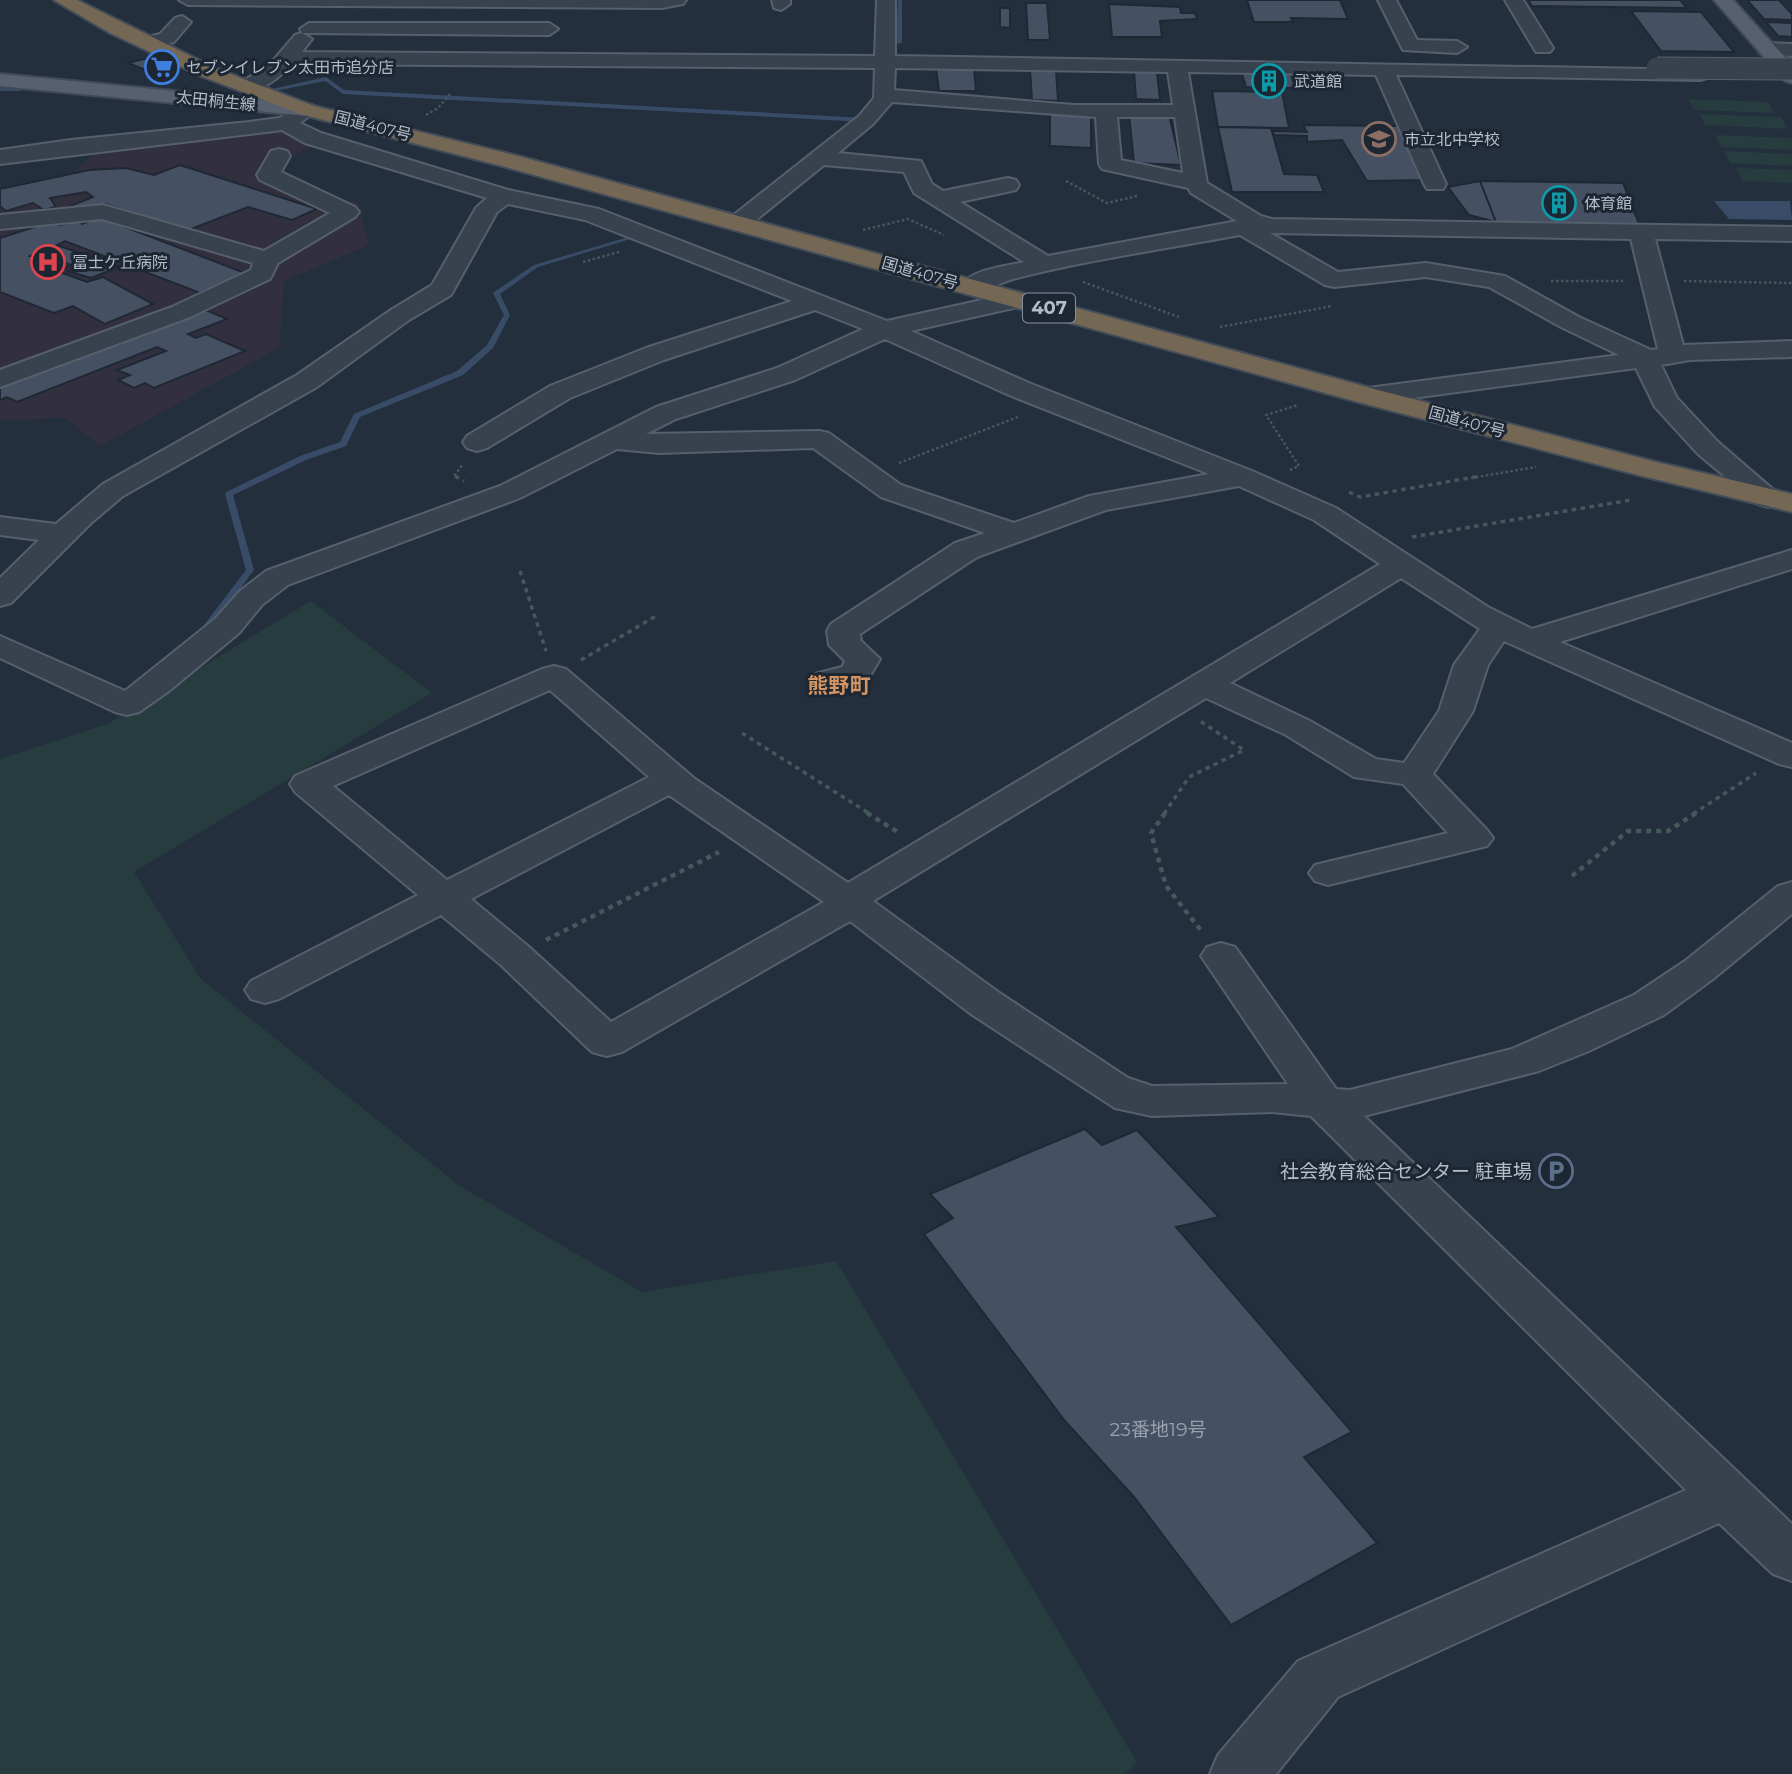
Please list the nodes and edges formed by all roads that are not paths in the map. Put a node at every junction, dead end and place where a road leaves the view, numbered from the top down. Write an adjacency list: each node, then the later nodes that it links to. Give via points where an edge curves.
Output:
1 (64, 0): 13 (highway, 国道407号 / 407)
2 (188, 0): 7 (street)
3 (677, 0): 8 (street)
4 (1387, 0): 15 (street, via 1410,46)
5 (1514, 0): 16 (street, via 1550,48)
6 (1723, 0): 18 (main road)
7 (330, 1): 8 (street); 11 (street)
8 (561, 1): 12 (street)
9 (892, 1): 22 (street)
10 (182, 22): 13 (street, via 167,38)
11 (309, 29): 12 (street); 20 (street)
12 (549, 29): 21 (street)
13 (146, 43): 27 (highway, 国道407号 / 407)
14 (1385, 46): 24 (street)
15 (1477, 47)
16 (1517, 48)
17 (1610, 49): 25 (street, bridge, via 1624,67)
18 (1767, 49): 19 (street); 25 (main road)
19 (1792, 50)
20 (288, 58): 21 (street); 27 (street, via 254,85)
21 (536, 59): 22 (street, via 736,51)
22 (886, 62): 28 (street); 29 (street)
23 (1177, 66): 24 (street); 28 (street); 31 (street)
24 (1389, 70): 25 (street); 37 (street)
25 (1791, 74)
26 (0, 80): 32 (main road, 太田桐生線)
27 (246, 86): 32 (highway, 国道407号 / 407)
28 (996, 92): 29 (street, via 957,113 934,99); 30 (street, via 1030,115)
29 (884, 95): 35 (street, via 866,120)
30 (1106, 111): 31 (street); 36 (street, via 1110,164)
31 (1184, 111): 36 (street)
32 (296, 116): 34 (street, via 203,135 95,142); 39 (street, via 313,138); 42 (highway, 国道407号 / 407, via 510,161)
33 (279, 156): 46 (street, via 268,175 347,212)
34 (0, 157)
35 (821, 158): 40 (street, via 913,166 922,188); 42 (street)
36 (1196, 183): 43 (street)
37 (1434, 184)
38 (1008, 185): 40 (street)
39 (504, 196): 50 (street, via 591,214); 63 (street, via 488,208 442,290 307,381 113,490)
40 (939, 199): 47 (street)
41 (0, 222): 46 (street, via 103,212)
42 (738, 223): 48 (highway, 国道407号 / 407)
43 (1252, 225): 44 (street); 47 (street); 54 (street, via 1334,280 1426,270 1496,281)
44 (1642, 232): 45 (street); 53 (street)
45 (1792, 234)
46 (267, 259): 55 (street, via 261,274 192,306)
47 (1044, 264): 48 (street)
48 (971, 287): 49 (highway, 国道407号 / 407)
49 (1018, 300): 51 (street); 56 (highway, 国道407号 / 407)
50 (816, 301): 51 (street); 58 (street, via 655,354 560,392)
51 (885, 329): 57 (street, via 786,374 666,413); 59 (street)
52 (1792, 349): 53 (street)
53 (1673, 355): 54 (street)
54 (1644, 358): 56 (street); 60 (street, via 1665,401 1708,448)
55 (0, 379)
56 (1368, 397): 60 (highway, 国道407号 / 407)
57 (611, 440): 62 (street, via 659,444 819,439 891,491); 69 (street, via 499,496 277,579 251,598 228,626 127,705)
58 (477, 442)
59 (1249, 480): 62 (street, via 1100,502); 65 (street, via 1325,514)
60 (1780, 500)
61 (0, 526): 63 (street)
62 (1014, 533): 70 (street, via 966,550 843,631 845,645 863,659 855,674)
63 (63, 534): 66 (street)
64 (1792, 559): 68 (street)
65 (1401, 565): 67 (street); 71 (street)
66 (0, 596)
67 (1498, 626): 68 (street); 73 (street, via 1471,665 1456,711)
68 (1529, 641): 72 (street)
69 (0, 646)
70 (827, 681)
71 (1204, 684): 73 (street, via 1298,728 1367,769); 78 (street)
72 (1789, 755)
73 (1414, 775): 75 (street, via 1474,838)
74 (672, 779): 77 (street); 77 (street, via 554,676 308,784); 78 (street)
75 (1328, 873)
76 (1792, 894): 81 (street, via 1649,1005 1574,1041 1524,1061 1406,1093 1350,1105)
77 (443, 897): 78 (street, via 607,1042); 80 (street)
78 (850, 902): 81 (street, via 986,1004 1130,1097 1152,1101 1272,1097)
79 (1221, 956): 81 (street)
80 (265, 990)
81 (1323, 1102): 82 (street)
82 (1726, 1496): 83 (street); 84 (street, via 1318,1679)
83 (1792, 1558)
84 (1239, 1774)

